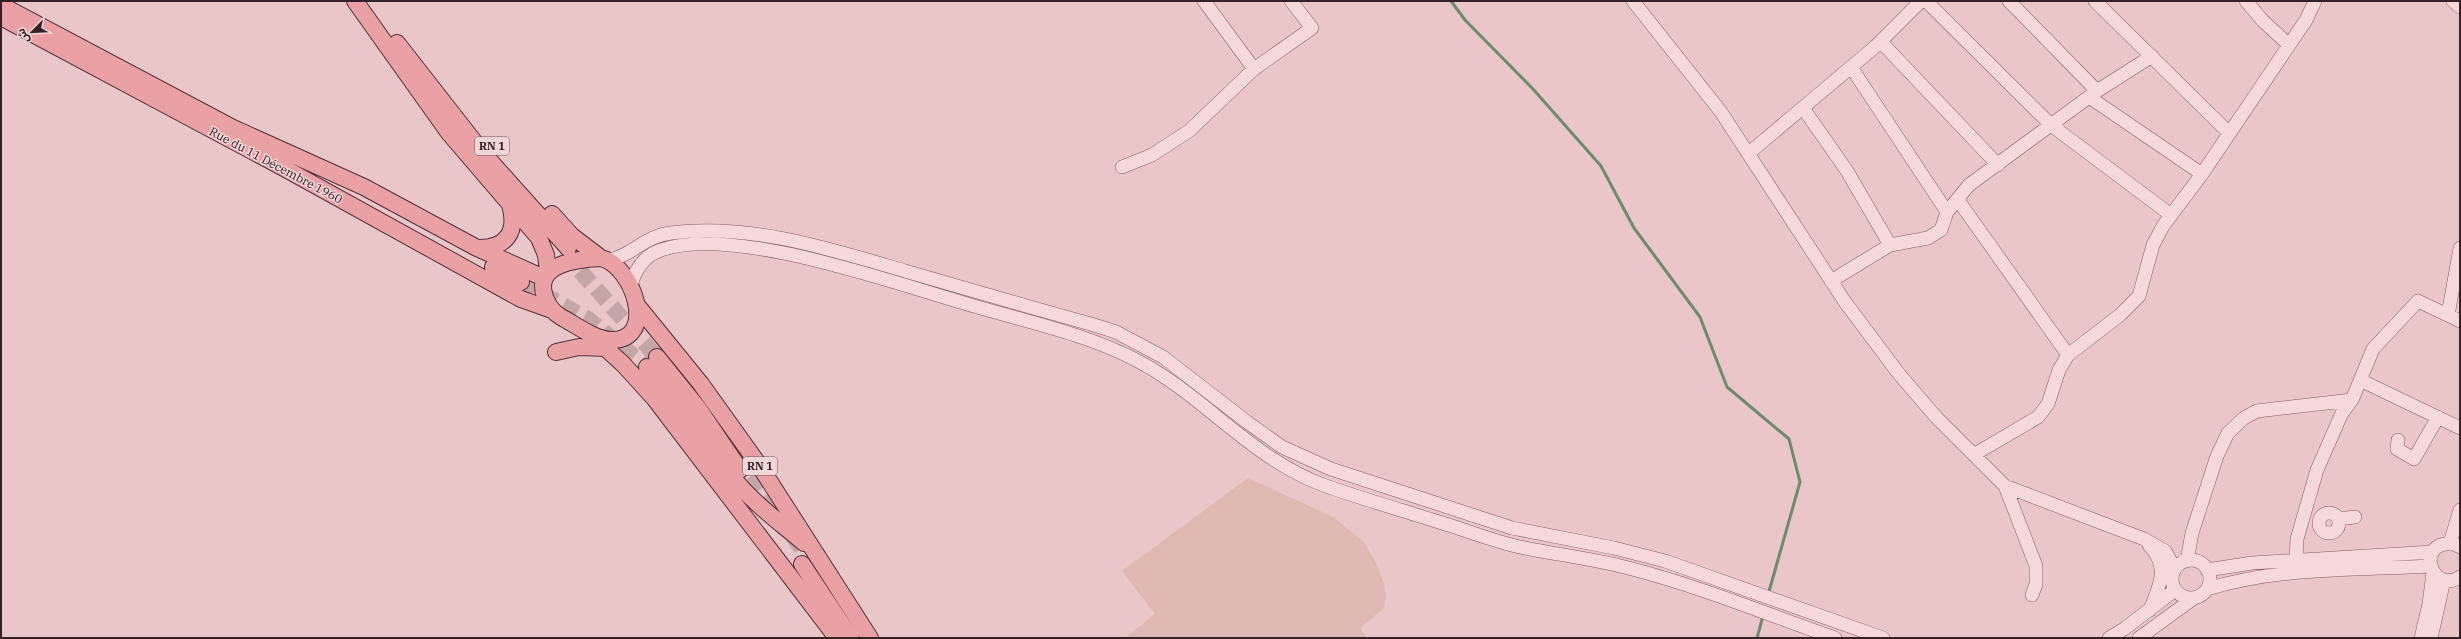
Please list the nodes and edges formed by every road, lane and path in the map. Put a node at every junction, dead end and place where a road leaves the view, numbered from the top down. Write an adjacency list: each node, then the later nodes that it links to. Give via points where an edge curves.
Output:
1 (355, 1): 16 (main road, RN 1)
2 (367, 1): 16 (main road, RN 1)
3 (1204, 1): 21 (street)
4 (1291, 1): 21 (street, via 1312,28)
5 (1921, 1): 17 (street)
6 (1926, 1): 24 (street)
7 (2009, 1): 22 (street)
8 (2095, 1): 19 (street)
9 (2246, 1): 18 (street)
10 (2315, 1): 18 (street)
11 (2453, 1): 14 (street)
12 (1635, 2): 27 (street, via 1721,112)
13 (1, 5): 26 (main road, Rue du 11 Décembre 1960, via 233,128)
14 (2460, 7)
15 (1, 18): 42 (main road, Rue du 11 Décembre 1960)
16 (387, 35): 32 (main road, RN 1, via 440,123); 38 (main road); 39 (main road, RN 1, via 413,53 468,120 564,228)
17 (1881, 42): 20 (street); 28 (street)
18 (2289, 45): 25 (street)
19 (2152, 56): 22 (street); 25 (street)
20 (1851, 67): 23 (street); 33 (street)
21 (1254, 69): 29 (street, via 1189,130 1152,155)
22 (2093, 94): 24 (street); 30 (street)
23 (1803, 108): 27 (street); 35 (street, via 1847,171)
24 (2051, 125): 28 (street); 34 (street)
25 (2229, 133): 30 (street)
26 (287, 152): 36 (main road, Rue du 11 Décembre 1960, via 364,187); 42 (main road, via 315,172)
27 (1749, 153): 41 (street)
28 (1998, 165): 31 (street, via 1969,185)
29 (1122, 167)
30 (2202, 174): 34 (street)
31 (1958, 200): 33 (street); 50 (street)
32 (509, 203): 36 (main road, via 514,218 507,238 496,246); 40 (main road, RN 1, via 539,238 546,254)
33 (1947, 212): 35 (street, via 1941,230 1928,238)
34 (2171, 216): 50 (street, via 2153,245 2139,296 2120,315)
35 (1890, 244): 41 (street)
36 (477, 248): 40 (main road, Rue du 11 Décembre 1960)
37 (2460, 248): 45 (street)
38 (565, 250)
39 (605, 259): 40 (main road, via 565,263); 43 (main road, via 622,271); 85 (street, via 619,258 651,237 670,233 719,231 749,234 814,245 1091,324 1116,332 1163,357 1247,422 1310,461 1524,532 1614,548 1665,561)
40 (543, 275): 42 (main road); 44 (main road, via 544,294)
41 (1832, 281): 57 (street, via 1899,374 1936,417)
42 (520, 290): 44 (main road, Rue du 11 Décembre 1960)
43 (633, 296): 47 (main road, via 638,320 626,336 610,340); 66 (main road, RN 1, via 759,465); 84 (street, via 635,274 644,261 656,252 671,247 730,246 812,259 1108,346 1173,382 1269,459 1289,471 1328,487 1518,547 1636,569)
44 (552, 310): 47 (main road)
45 (2448, 315): 46 (street); 52 (street, via 2418,301 2373,349)
46 (2460, 321)
47 (589, 333): 48 (main road)
48 (607, 348): 49 (main road, via 579,347); 69 (main road, via 654,398)
49 (556, 352)
50 (2068, 355): 57 (street, via 2059,370 2048,404 2038,417)
51 (652, 362): 58 (main road, via 719,424); 66 (main road, via 666,387 749,496); 69 (main road, via 662,392 748,503 772,540)
52 (2360, 380): 53 (street); 54 (street)
53 (2352, 400): 62 (street, via 2339,420 2316,470); 68 (street, via 2256,411 2228,433 2192,533)
54 (2438, 417): 55 (street); 56 (street, via 2414,459 2397,449)
55 (2460, 428)
56 (2398, 440)
57 (1978, 457): 59 (street)
58 (750, 478)
59 (2005, 486): 63 (street); 77 (street, via 2036,566 2036,584)
60 (2460, 510): 64 (street)
61 (2355, 517): 62 (street, via 2338,519 2334,514 2324,514 2319,521 2320,527)
62 (2300, 527): 67 (street)
63 (2144, 540): 70 (street, via 2165,551); 79 (street, via 2155,552 2162,568 2160,584)
64 (2455, 545): 65 (street, via 2438,546)
65 (2433, 552): 67 (street); 71 (street)
66 (809, 559): 81 (main road); 82 (main road, RN 1); 83 (main road, RN 1)
67 (2296, 560): 72 (street)
68 (2188, 561): 70 (street); 72 (street, via 2197,562)
69 (786, 569): 80 (main road)
70 (2176, 569): 76 (street, via 2172,580)
71 (2432, 569): 74 (street); 75 (street, via 2279,574 2252,577); 88 (street, via 2430,604)
72 (2207, 570): 75 (street, via 2210,581)
73 (2460, 577): 74 (street)
74 (2444, 580): 89 (street)
75 (2207, 589): 78 (street)
76 (2175, 590): 78 (street, via 2182,596); 79 (street)
77 (2032, 595)
78 (2194, 598): 87 (street)
79 (2150, 610): 86 (street)
80 (837, 638)
81 (851, 638)
82 (859, 638)
83 (870, 638)
84 (1835, 638)
85 (1883, 638)
86 (2109, 638)
87 (2139, 638)
88 (2421, 638)
89 (2431, 638)

